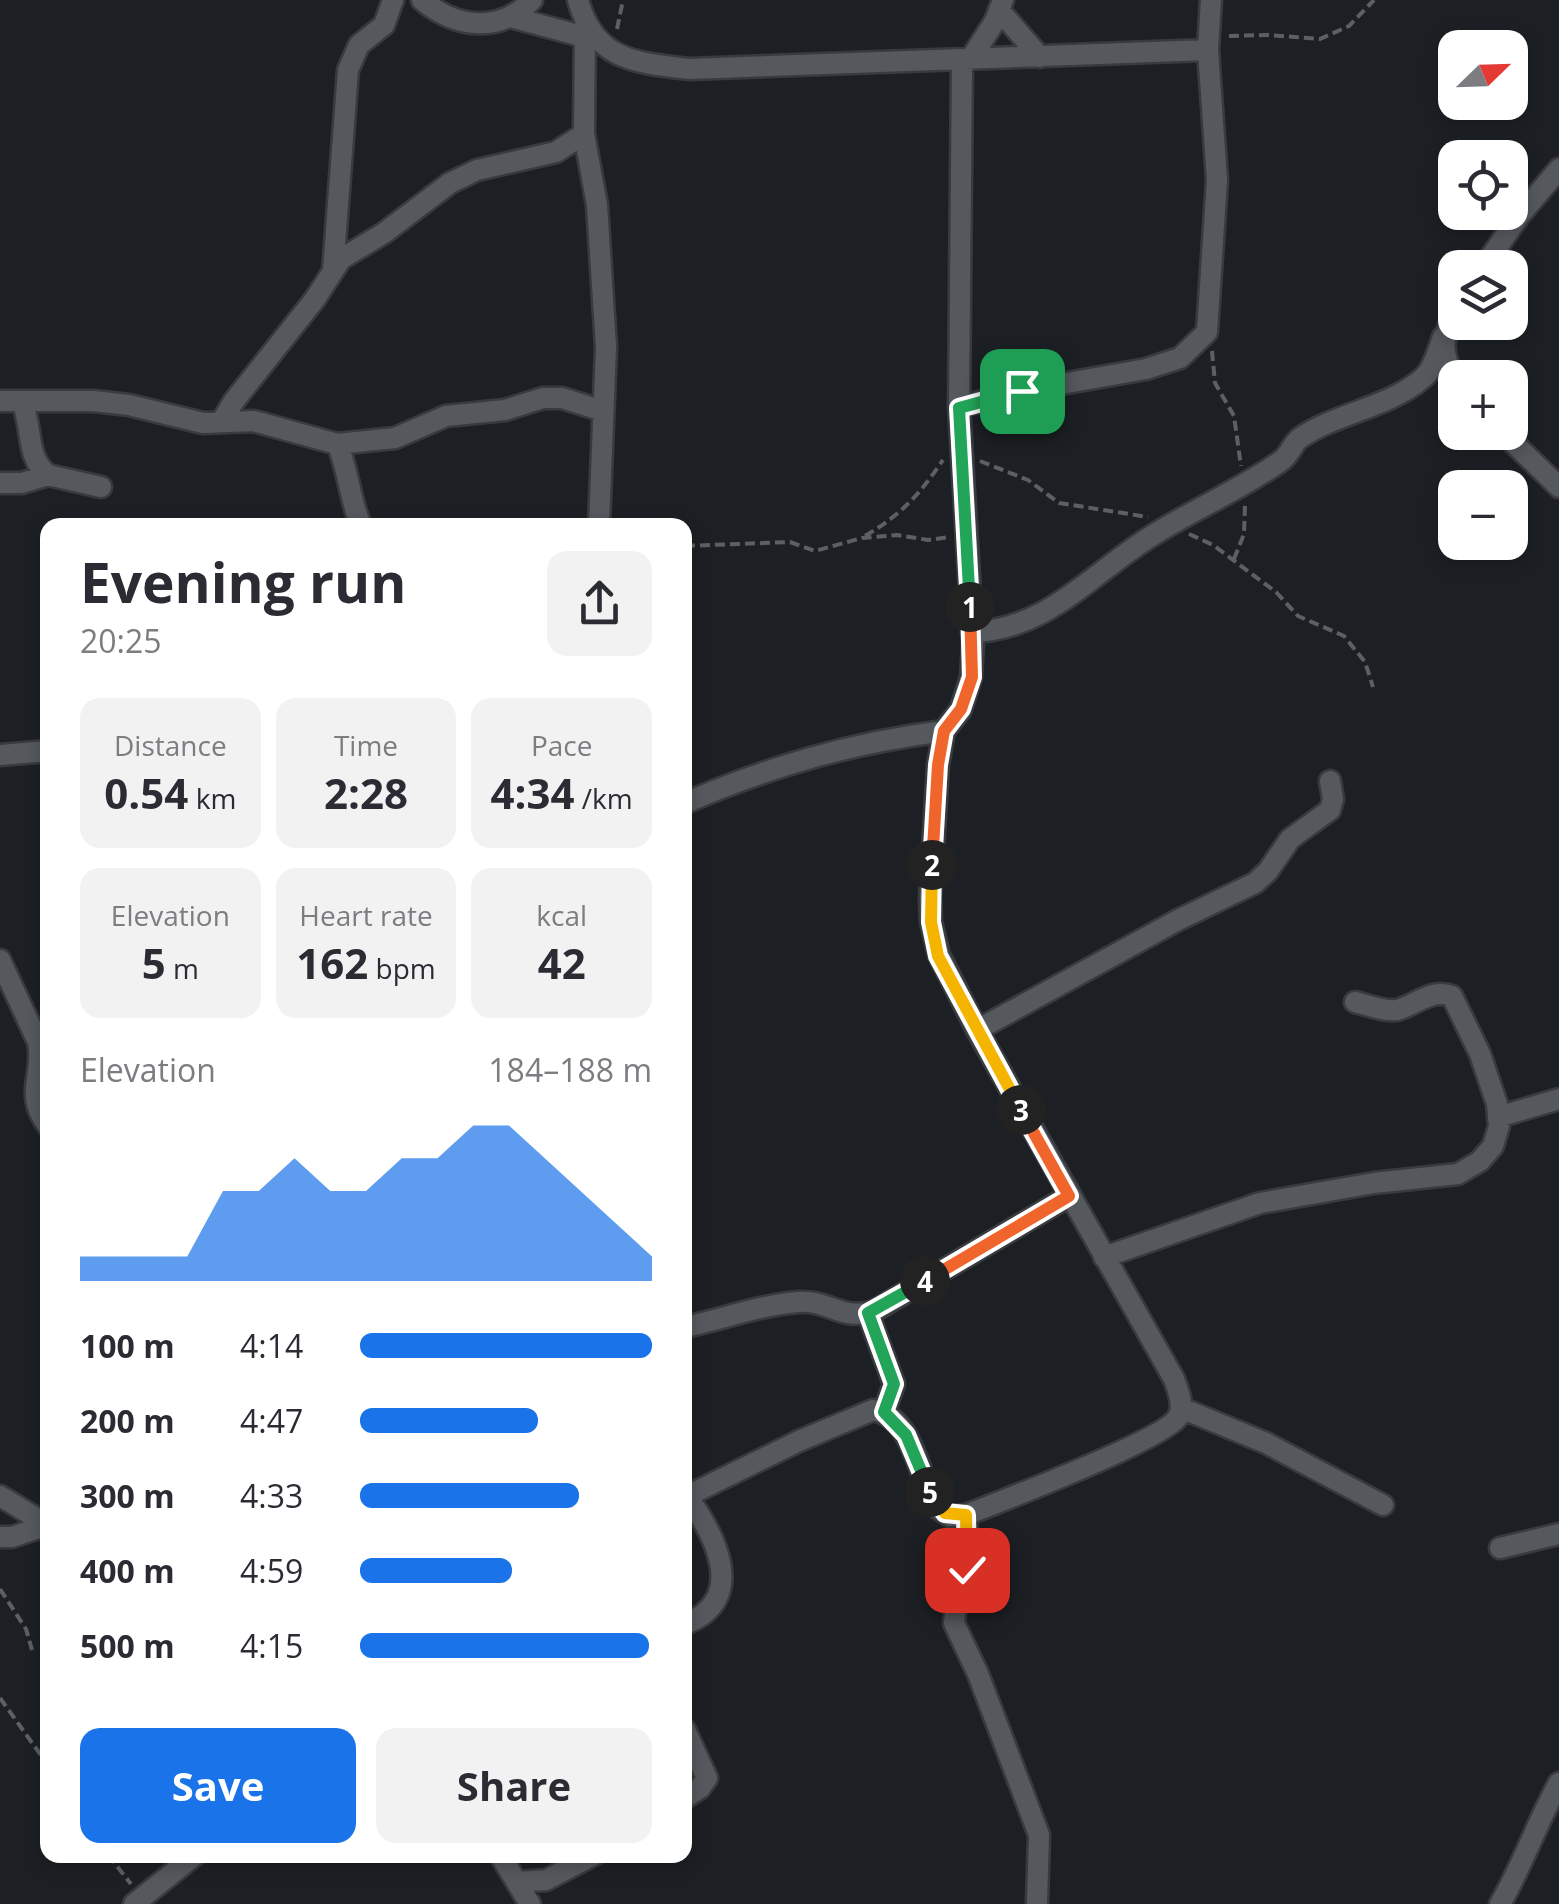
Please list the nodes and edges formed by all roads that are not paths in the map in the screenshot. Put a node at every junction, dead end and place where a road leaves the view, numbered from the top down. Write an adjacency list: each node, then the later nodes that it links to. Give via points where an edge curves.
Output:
1 (393, 0): 15 (street, via 384,24 359,44 348,70)
2 (422, 0): 7 (street, via 466,24)
3 (532, 0): 7 (street)
4 (578, 0): 8 (street)
5 (1211, 0): 9 (street)
6 (1001, 5): 10 (street); 11 (street)
7 (511, 17): 8 (street)
8 (585, 32): 11 (street, via 627,60 690,69); 12 (street)
9 (1209, 43): 10 (street); 19 (street, via 1217,180 1207,332 1180,358 1146,369)
10 (1040, 57): 11 (street)
11 (966, 61): 19 (street)
12 (584, 134): 15 (street, via 556,152 477,170 450,184); 20 (street, via 602,268)
13 (1559, 169): 14 (street)
14 (1495, 250)
15 (333, 271): 21 (street)
16 (1442, 340): 32 (street, via 1423,378 1299,438 1284,459 1148,538 1033,619)
17 (0, 401): 18 (street)
18 (22, 402): 21 (street, via 94,401); 24 (street, via 31,452)
19 (959, 408): 32 (street)
20 (602, 411): 22 (street, via 544,398 446,416 395,438); 31 (street)
21 (222, 421): 22 (street, via 254,420)
22 (337, 444): 28 (street)
23 (1521, 450): 26 (street)
24 (48, 475): 25 (street); 27 (street)
25 (0, 483)
26 (1559, 487)
27 (101, 488)
28 (352, 499): 29 (street); 30 (street)
29 (346, 518)
30 (359, 518)
31 (599, 518)
32 (972, 632): 33 (street, via 972,677)
33 (944, 731): 37 (street, via 781,764); 40 (street, via 931,922 938,956)
34 (40, 752): 35 (street)
35 (0, 756)
36 (1330, 781): 40 (street, via 1330,810 1290,839 1254,884)
37 (692, 800)
38 (0, 960): 42 (street)
39 (1355, 1002): 45 (street, via 1389,1010 1435,994 1452,996 1480,1054)
40 (976, 1030): 46 (street)
41 (40, 1057): 44 (street, via 34,1092)
42 (40, 1057)
43 (1559, 1098): 45 (street)
44 (40, 1107)
45 (1498, 1116): 47 (street, via 1493,1146 1458,1174 1260,1203)
46 (1069, 1196): 47 (street); 48 (street)
47 (1104, 1257): 50 (street, via 1174,1379)
48 (868, 1313): 49 (street, via 776,1304); 51 (street, via 894,1384)
49 (692, 1325)
50 (1181, 1408): 55 (street); 56 (street, via 1170,1425 1136,1444)
51 (884, 1412): 52 (street, via 845,1421); 56 (street, via 906,1435 939,1509)
52 (692, 1493)
53 (0, 1496): 57 (street)
54 (692, 1505): 62 (street, via 721,1559 714,1605)
55 (1383, 1505)
56 (966, 1515): 71 (street, via 967,1570 954,1623 1039,1835)
57 (40, 1521)
58 (40, 1527): 60 (street)
59 (1559, 1534): 61 (street)
60 (0, 1537)
61 (1500, 1548)
62 (692, 1620)
63 (692, 1745): 65 (street, via 707,1778)
64 (1559, 1783): 73 (street)
65 (692, 1793)
66 (185, 1863): 70 (street)
67 (505, 1863): 69 (street)
68 (579, 1863): 69 (street, via 546,1880)
69 (517, 1882): 72 (street)
70 (138, 1901)
71 (1037, 1902)
72 (530, 1904)
73 (1500, 1904)

